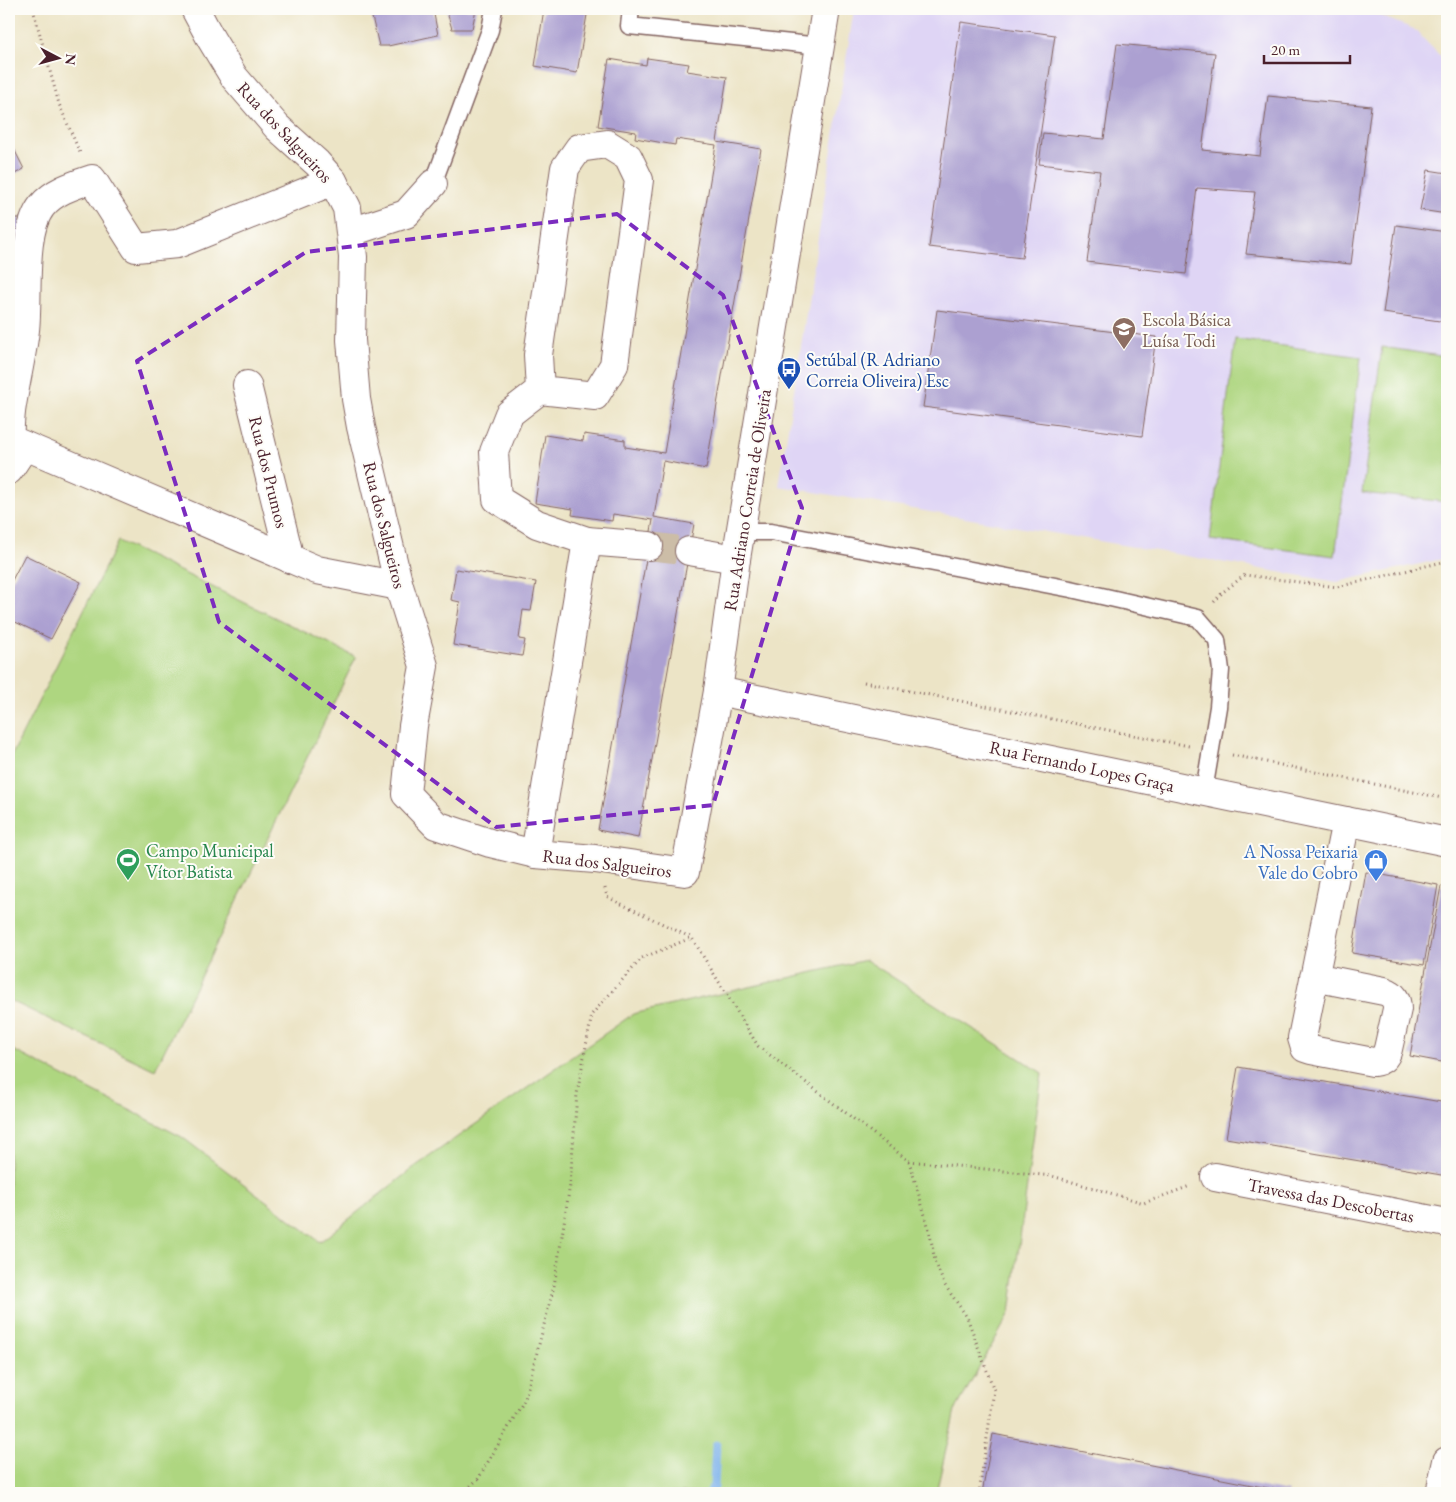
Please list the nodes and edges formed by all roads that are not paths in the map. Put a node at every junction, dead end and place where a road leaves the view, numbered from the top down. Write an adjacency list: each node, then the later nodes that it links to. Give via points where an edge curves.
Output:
1 (195, 9): 6 (street, Rua dos Salgueiros, via 234,77 277,127)
2 (494, 9): 7 (lane, via 490,30)
3 (631, 9): 5 (lane, via 629,26)
4 (826, 9): 5 (street, Rua Adriano Correia de Oliveira)
5 (820, 46): 14 (street, Rua Adriano Correia de Oliveira)
6 (333, 181): 8 (street, Rua dos Salgueiros, via 347,208); 9 (street, via 177,244 136,248 92,178 54,194 41,207 31,229 27,260)
7 (433, 184): 8 (street, via 406,214)
8 (351, 232): 20 (street, Rua dos Salgueiros, via 351,340 356,399)
9 (18, 279): 12 (street, via 25,329 12,406)
10 (247, 385): 18 (street, Rua dos Prumos)
11 (540, 390): 11 (street, via 595,396 614,365 639,180 628,157 607,144 579,148 565,168 538,355); 15 (street, via 509,414 494,452 497,500 537,524)
12 (14, 442): 13 (street); 18 (street)
13 (9, 470)
14 (741, 532): 19 (street, Rua Adriano Correia de Oliveira); 22 (lane, via 771,532 1071,589 1198,618 1217,640 1222,670)
15 (588, 541): 16 (street); 25 (street)
16 (648, 546)
17 (689, 551): 19 (street)
18 (290, 559): 20 (street, via 317,570)
19 (736, 559): 21 (street, Rua Adriano Correia de Oliveira)
20 (399, 586): 25 (street, Rua dos Salgueiros, via 424,666 406,794 436,826)
21 (718, 691): 22 (street, Rua Fernando Lopes Graça); 26 (street, Rua Adriano Correia de Oliveira)
22 (1204, 791): 23 (street, Rua Fernando Lopes Graça)
23 (1346, 821): 24 (street, Rua Fernando Lopes Graça); 27 (street)
24 (1447, 842)
25 (535, 854): 26 (street, Rua dos Salgueiros)
26 (685, 872)
27 (1314, 977)
28 (1215, 1177): 29 (street, Travessa das Descobertas)
29 (1447, 1223)
30 (1447, 1461): 31 (street)
31 (1440, 1493)

